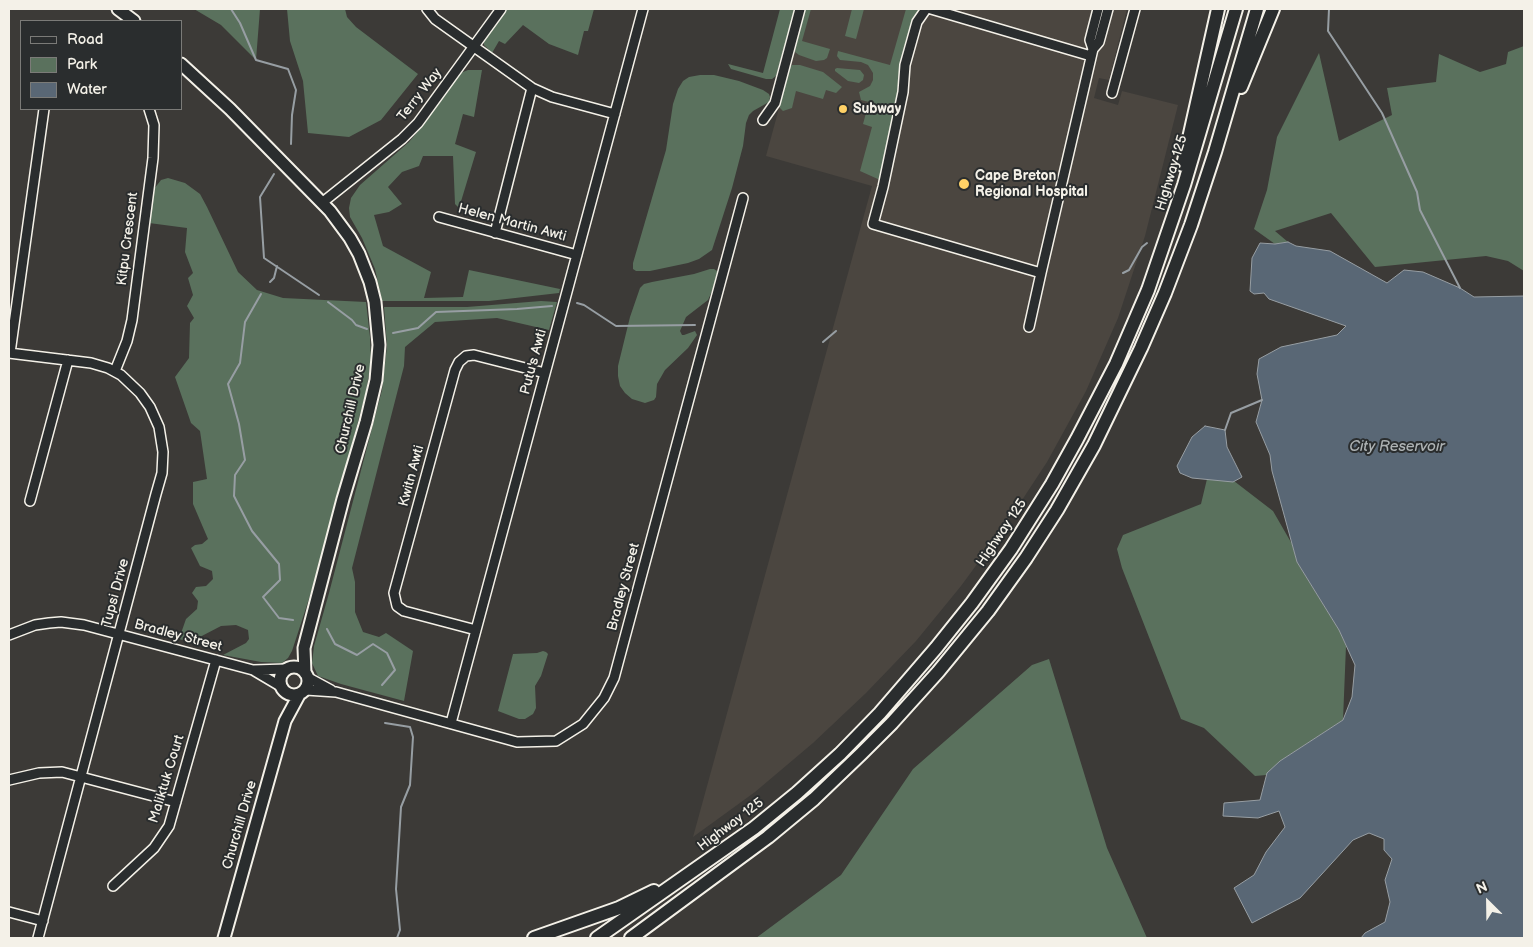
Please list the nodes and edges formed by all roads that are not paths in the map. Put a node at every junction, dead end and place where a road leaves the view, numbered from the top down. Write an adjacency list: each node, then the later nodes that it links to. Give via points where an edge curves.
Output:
1 (118, 9): 15 (main road)
2 (427, 9): 16 (street, via 435,19)
3 (500, 9): 16 (street, Terry Way)
4 (643, 9): 23 (street, Putu's Awti)
5 (800, 9): 24 (street, via 775,103)
6 (926, 9): 32 (street, via 917,22 905,65 903,92 873,224)
7 (931, 9): 17 (street)
8 (1098, 9): 17 (street, via 1090,40)
9 (1108, 9): 17 (street, via 1099,42)
10 (1135, 9): 20 (street)
11 (1218, 9): 30 (highway)
12 (1236, 9): 30 (highway, Highway 125)
13 (1257, 9): 25 (highway)
14 (1273, 9): 25 (highway)
15 (133, 20)
16 (474, 47): 19 (street); 27 (street, Terry Way, via 410,131)
17 (1092, 52): 32 (street)
18 (182, 65): 27 (main road, Churchill Drive)
19 (532, 88): 23 (street, via 552,97); 29 (street)
20 (1112, 93)
21 (44, 110): 34 (street)
22 (149, 110): 36 (street, Kitpu Crescent, via 154,124 153,158 132,320)
23 (615, 114): 31 (street, Putu's Awti)
24 (763, 120)
25 (1215, 152): 56 (highway, via 1191,225 1138,356 1094,445 1019,569 961,645 892,723 814,799)
26 (743, 198): 51 (street, Bradley Street, via 614,678 604,698 583,724 556,741 517,742)
27 (323, 202): 42 (main road, Churchill Drive, via 350,238 364,266 375,302 379,345 372,398)
28 (439, 217): 29 (street, Helen Martin Awti)
29 (495, 233): 31 (street, Helen Martin Awti)
30 (1165, 245): 55 (highway, Highway 125, via 1132,330 1063,466 972,603 850,745 797,793)
31 (577, 255): 37 (street, Putu's Awti)
32 (1041, 273): 33 (street)
33 (1029, 327)
34 (10, 353): 35 (street, Tupsi Drive)
35 (68, 360): 36 (street, Tupsi Drive); 38 (street)
36 (114, 371): 40 (street, Tupsi Drive, via 134,387 150,407 159,427 163,452 162,473)
37 (545, 373): 39 (street, Putu's Awti); 39 (street, Kwitn Awti, via 474,355 459,362 394,593 397,606 404,611)
38 (30, 501)
39 (476, 630): 51 (street, Putu's Awti)
40 (119, 634): 41 (street, Bradley Street, via 60,622 35,625); 43 (street, Bradley Street); 52 (street, Tupsi Drive)
41 (9, 635)
42 (304, 648): 44 (main road, Churchill Drive); 46 (main road, Churchill Drive)
43 (216, 660): 45 (street, Bradley Street); 54 (street, Maliktuk Court)
44 (288, 668): 45 (street, Bradley Street); 46 (main road, via 298,668); 47 (main road, via 280,676)
45 (253, 670): 47 (street, Bradley Street)
46 (306, 675): 48 (main road, via 308,681); 49 (street, Bradley Street)
47 (283, 690): 48 (main road, via 290,695); 50 (main road, Churchill Drive)
48 (302, 692): 49 (street, Bradley Street); 50 (main road, Churchill Drive)
49 (336, 692): 51 (street, Bradley Street)
50 (285, 721): 61 (main road, Churchill Drive)
51 (451, 723)
52 (81, 777): 53 (street, via 53,772); 54 (street); 59 (street, Tupsi Drive)
53 (9, 780)
54 (176, 802): 57 (street, Maliktuk Court, via 169,826 159,842)
55 (717, 855): 62 (highway, via 645,896); 63 (highway, Highway 125)
56 (722, 872): 64 (highway); 65 (highway)
57 (113, 886)
58 (9, 912): 59 (street)
59 (43, 921): 60 (street, Tupsi Drive)
60 (38, 938)
61 (224, 938)
62 (534, 938)
63 (597, 938)
64 (631, 938)
65 (646, 938)

